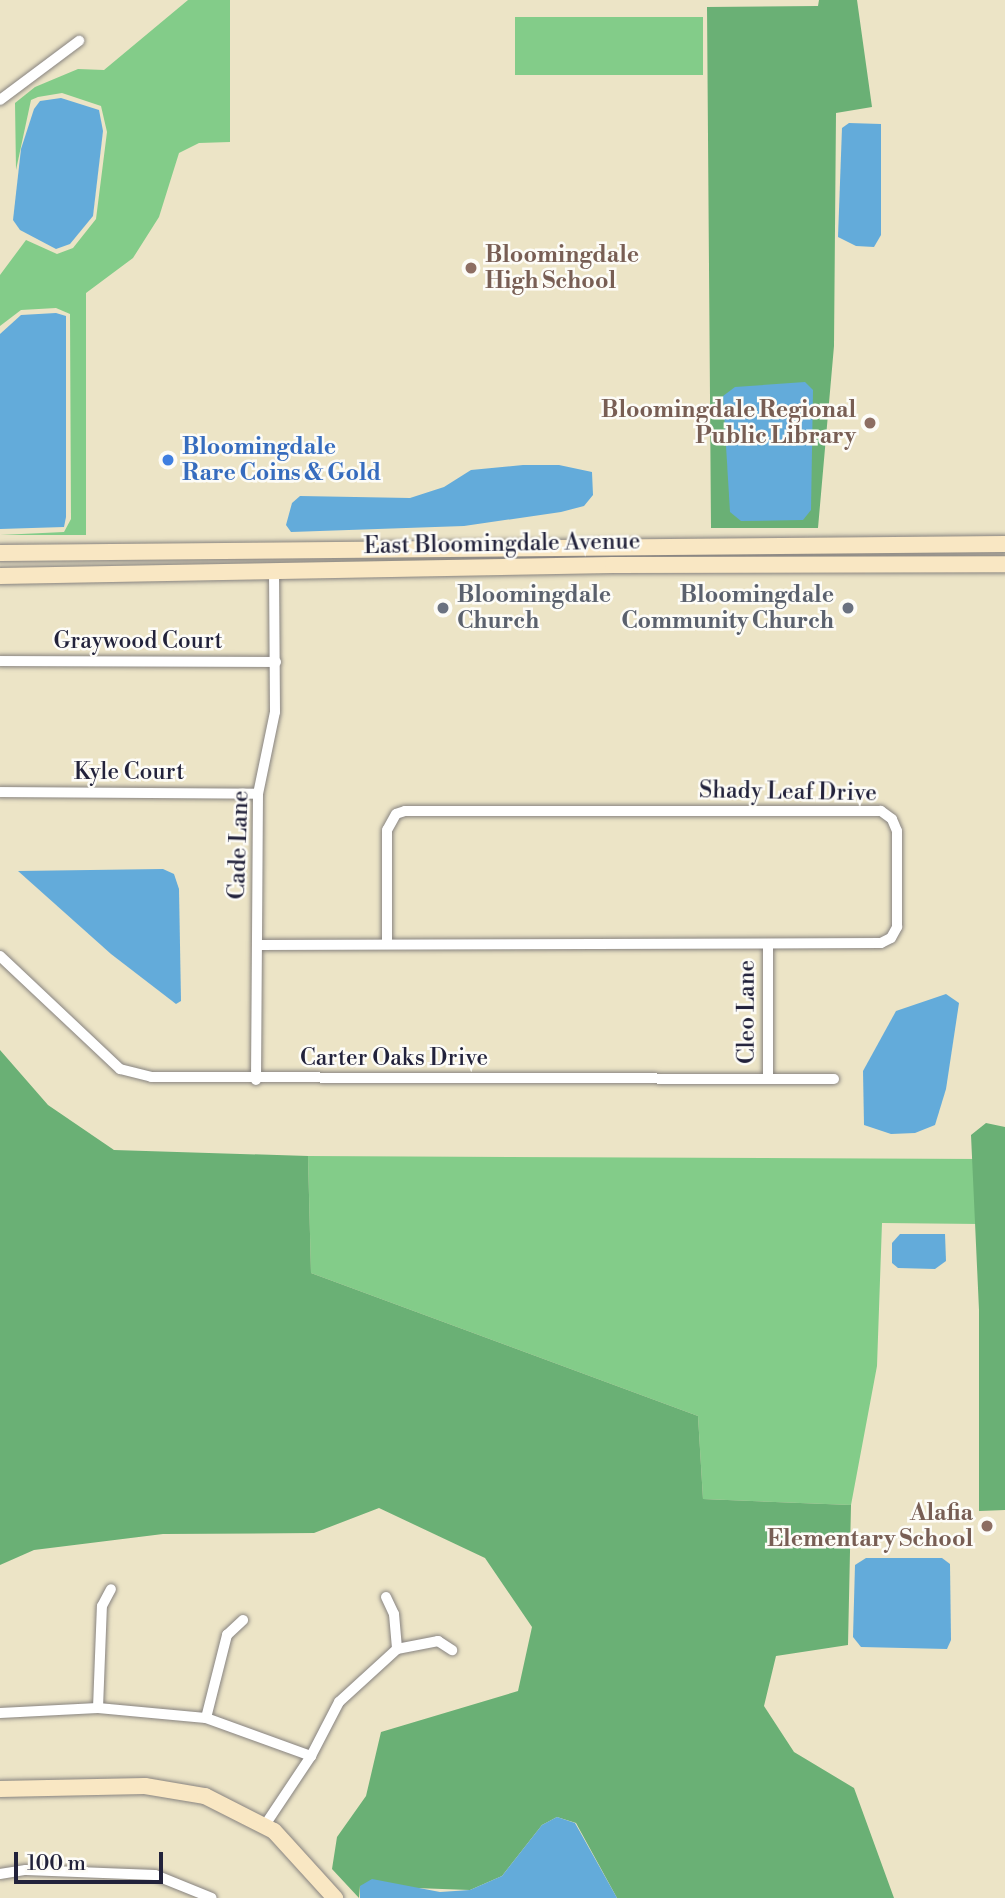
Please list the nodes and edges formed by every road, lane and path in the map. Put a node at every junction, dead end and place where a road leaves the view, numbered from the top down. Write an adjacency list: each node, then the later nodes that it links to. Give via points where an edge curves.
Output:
1 (79, 41): 2 (street)
2 (0, 100)
3 (1005, 544): 4 (main road, East Bloomingdale Avenue)
4 (613, 545): 5 (main road, East Bloomingdale Avenue); 9 (main road)
5 (274, 550): 7 (main road, East Bloomingdale Avenue); 10 (main road)
6 (0, 553): 7 (main road, East Bloomingdale Avenue)
7 (94, 553): 11 (main road)
8 (1005, 564): 9 (main road, East Bloomingdale Avenue)
9 (613, 565): 10 (main road, East Bloomingdale Avenue)
10 (274, 571): 11 (main road, East Bloomingdale Avenue); 14 (street, Cade Lane)
11 (85, 574): 12 (main road, East Bloomingdale Avenue)
12 (0, 576)
13 (0, 661): 14 (street, Graywood Court)
14 (276, 662): 16 (street, Cade Lane, via 273,741)
15 (0, 792): 16 (street, Kyle Court)
16 (258, 794): 19 (street, Cade Lane)
17 (387, 943): 18 (street, Shady Leaf Drive); 18 (street, Shady Leaf Drive, via 387,830 396,814 405,811 881,811 892,819 897,831 897,927 891,939 880,943); 19 (street, Shady Leaf Drive)
18 (768, 944): 21 (street, Cleo Lane)
19 (257, 945): 23 (street, Cade Lane)
20 (0, 956): 23 (street, Carter Oaks Drive, via 120,1069 151,1077)
21 (768, 1079): 22 (street, Carter Oaks Drive); 23 (street, Carter Oaks Drive)
22 (834, 1079)
23 (256, 1080)
24 (111, 1588): 29 (street, via 102,1606)
25 (386, 1597): 27 (street, via 394,1614)
26 (243, 1620): 31 (street, via 227,1635)
27 (397, 1649): 28 (street, via 438,1641); 32 (street, via 338,1702)
28 (452, 1650)
29 (98, 1708): 30 (street); 31 (street)
30 (0, 1713)
31 (206, 1718): 32 (street)
32 (311, 1756): 34 (street)
33 (0, 1789): 34 (main road, via 130,1785 179,1789 229,1805)
34 (265, 1825): 37 (main road, via 299,1854)
35 (0, 1874): 36 (street, via 26,1870 155,1875)
36 (212, 1898)
37 (335, 1898)

